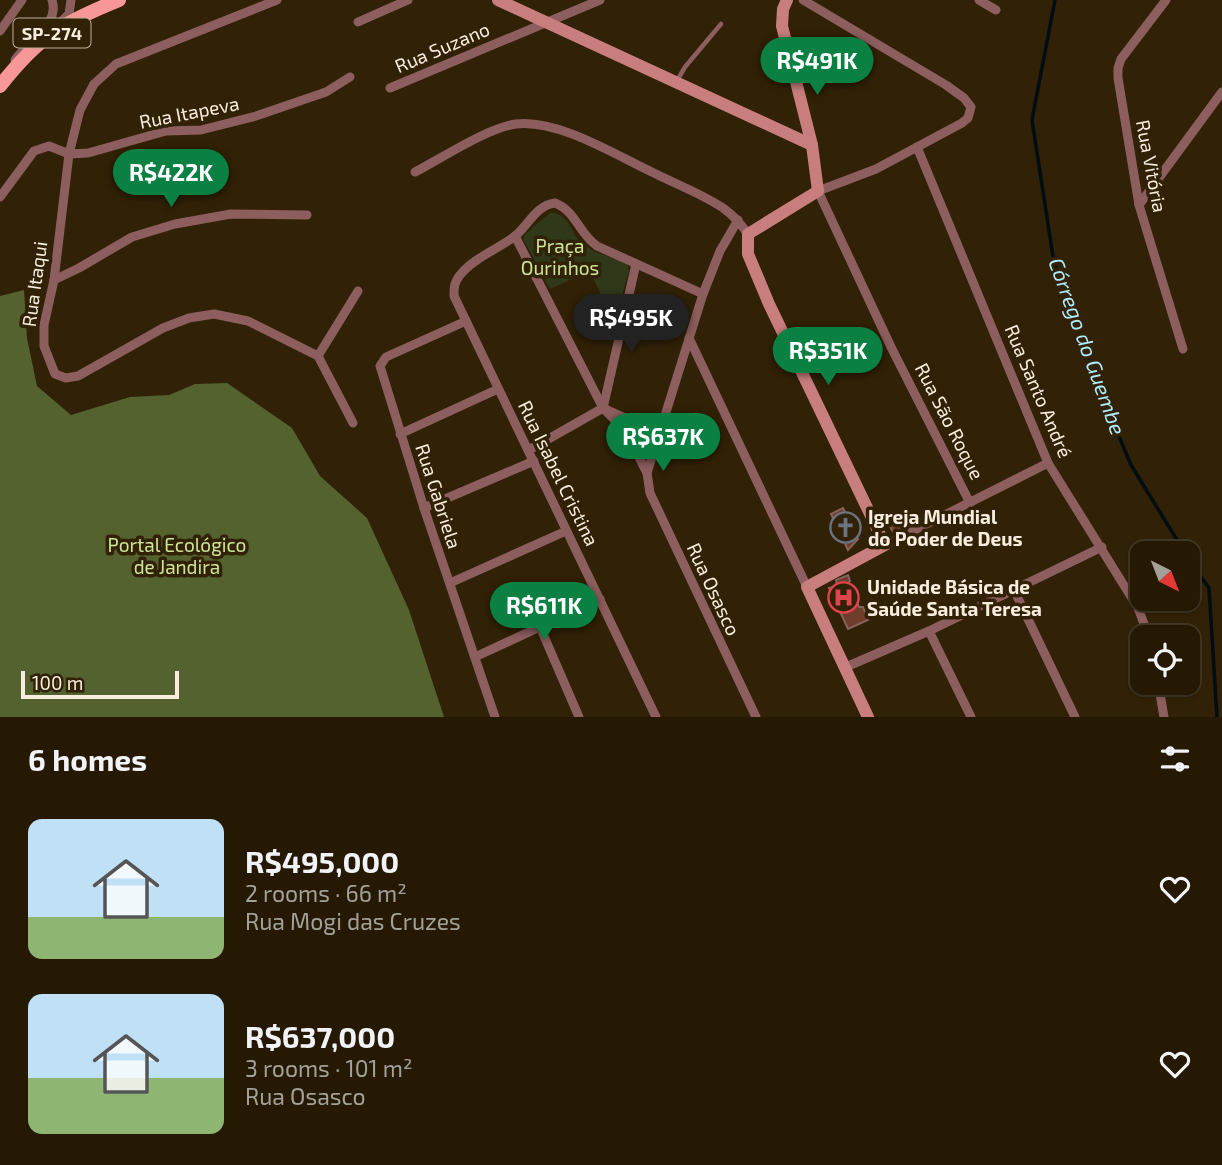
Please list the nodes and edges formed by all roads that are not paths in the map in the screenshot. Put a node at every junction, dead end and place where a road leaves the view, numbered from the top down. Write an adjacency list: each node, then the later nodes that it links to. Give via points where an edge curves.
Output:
1 (22, 0): 17 (street)
2 (52, 0): 21 (street, via 50,22 21,51)
3 (71, 0): 18 (street, via 69,14)
4 (119, 0): 18 (main road, SP-274)
5 (277, 0): 26 (street, Rua Itaqui, via 116,64 94,84 80,110)
6 (408, 0): 14 (street)
7 (498, 0): 15 (street)
8 (600, 0): 15 (street, Rua Suzano)
9 (787, 0): 24 (street, Rua São Roque, via 782,26)
10 (803, 0): 25 (street, via 969,103 971,112 962,123)
11 (979, 0): 13 (street)
12 (1164, 1): 30 (street, Rua Vitória, via 1118,68)
13 (996, 10)
14 (358, 22)
15 (546, 23): 20 (street); 22 (street, Rua Suzano)
16 (721, 24): 20 (lane)
17 (0, 31)
18 (46, 36): 21 (main road, SP-274)
19 (350, 77): 26 (street, Rua Itapeva, via 326,92 256,116)
20 (676, 83): 24 (street)
21 (0, 86)
22 (390, 88)
23 (1222, 92): 30 (street)
24 (811, 145): 28 (street, Rua São Roque)
25 (917, 147): 28 (street); 50 (street, Rua Santo André)
26 (69, 154): 29 (street, Rua Itapeva, via 49,146 34,150); 36 (street, Rua Itaqui)
27 (415, 172): 32 (street, via 499,129 531,124 568,133 697,194)
28 (818, 191): 33 (street); 52 (street, Rua São Roque)
29 (0, 197)
30 (1139, 205): 41 (street, Rua Vitória)
31 (307, 215): 36 (street, via 231,214 174,224 132,237)
32 (738, 220): 33 (street); 38 (street)
33 (748, 234): 55 (street, via 748,254 769,304)
34 (515, 236): 35 (street, via 539,210 555,203 570,212 588,240); 39 (street, Rua Isabel Cristina, via 477,260 454,285); 44 (street, Rua Osasco)
35 (636, 264): 38 (street); 44 (street)
36 (54, 280): 42 (street, Rua Itaqui, via 44,346 55,374 66,378 78,376 163,328 214,314 248,321)
37 (358, 291): 42 (street)
38 (703, 294): 40 (street)
39 (466, 321): 43 (street, Rua Isabel Cristina); 47 (street, Rua Gabriela, via 397,352 380,366)
40 (690, 338): 46 (street); 58 (street)
41 (1183, 349)
42 (318, 356): 45 (street)
43 (498, 389): 47 (street); 48 (street, Rua Isabel Cristina)
44 (603, 408): 46 (street, via 641,425); 48 (street); 51 (street, Rua Osasco, via 625,430)
45 (353, 423)
46 (661, 426): 51 (street)
47 (400, 434): 53 (street, Rua Gabriela)
48 (529, 450): 49 (street, Rua Isabel Cristina)
49 (534, 461): 53 (street); 54 (street, Rua Isabel Cristina)
50 (1048, 463): 52 (street); 56 (street, Rua Santo André)
51 (647, 474): 70 (street, Rua Osasco, via 650,493)
52 (970, 503): 55 (street)
53 (424, 508): 57 (street, Rua Gabriela)
54 (566, 531): 57 (street); 60 (street, Rua Isabel Cristina)
55 (885, 545): 58 (street)
56 (1102, 547): 59 (street); 61 (street, Rua Santo André)
57 (450, 583): 64 (street, Rua Gabriela)
58 (807, 587): 65 (street)
59 (1014, 590): 63 (street); 73 (street)
60 (600, 600): 62 (street); 69 (street, Rua Isabel Cristina)
61 (1144, 625)
62 (540, 627): 64 (street); 68 (street)
63 (929, 631): 65 (street); 72 (street)
64 (475, 657): 67 (street, Rua Gabriela)
65 (846, 667): 71 (street)
66 (1160, 695): 74 (street)
67 (495, 717)
68 (579, 717)
69 (656, 717)
70 (756, 717)
71 (868, 717)
72 (971, 717)
73 (1075, 717)
74 (1164, 717)

